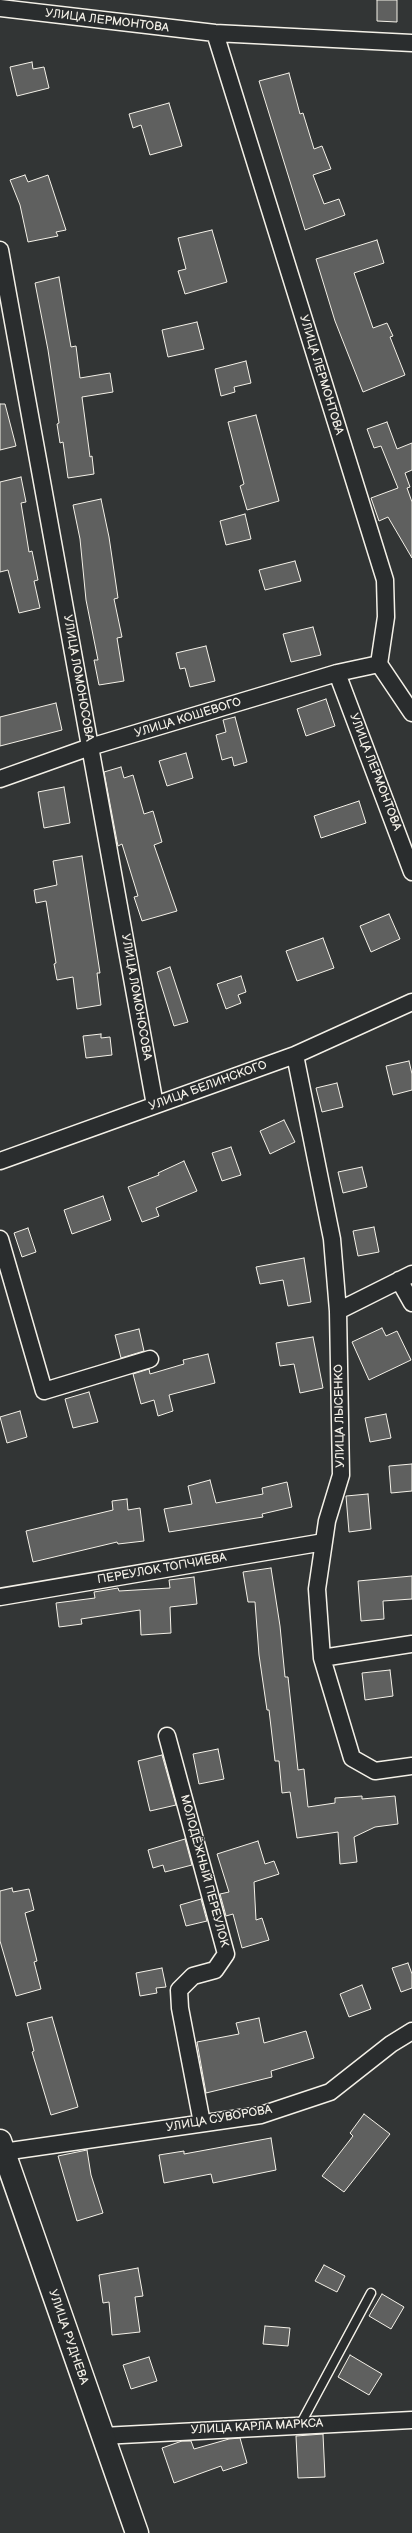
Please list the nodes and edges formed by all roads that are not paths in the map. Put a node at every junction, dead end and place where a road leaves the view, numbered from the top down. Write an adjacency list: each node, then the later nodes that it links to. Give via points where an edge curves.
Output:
1 (1, 8): 2 (street, УЛИЦА ЛЕРМОНТОВА)
2 (215, 33): 3 (street, УЛИЦА ЛЕРМОНТОВА); 5 (street, УЛИЦА ЛЕРМОНТОВА, via 385,580 386,617)
3 (412, 44)
4 (0, 250): 8 (street, УЛИЦА ЛОМОНОСОВА)
5 (379, 664): 6 (street, УЛИЦА КОШЕВОГО); 7 (street)
6 (337, 673): 8 (street, УЛИЦА КОШЕВОГО); 10 (street, УЛИЦА ЛЕРМОНТОВА)
7 (412, 713)
8 (90, 747): 9 (street, УЛИЦА КОШЕВОГО); 13 (street, УЛИЦА ЛОМОНОСОВА)
9 (0, 779)
10 (412, 872)
11 (412, 1002): 12 (street, УЛИЦА БЕЛИНСКОГО)
12 (295, 1055): 13 (street, УЛИЦА БЕЛИНСКОГО); 18 (street, УЛИЦА ЛЫСЕНКО, via 332,1239)
13 (155, 1105): 14 (street, УЛИЦА БЕЛИНСКОГО)
14 (0, 1161)
15 (0, 1239): 19 (street, via 44,1391)
16 (406, 1277): 17 (street); 18 (street)
17 (412, 1303)
18 (338, 1311): 20 (street, УЛИЦА ЛЫСЕНКО, via 341,1475 327,1521)
19 (150, 1359)
20 (324, 1542): 21 (street, ПЕРЕУЛОК ТОПЧИЕВА); 23 (street, УЛИЦА ЛЫСЕНКО, via 317,1589)
21 (0, 1597)
22 (412, 1644): 23 (street)
23 (322, 1658): 25 (street, УЛИЦА ЛЫСЕНКО, via 352,1758 375,1771)
24 (167, 1736): 27 (street, МОЛОДЁЖНЫЙ ПЕРЕУЛОК, via 226,1954 215,1970 193,1976 179,1990 180,2008)
25 (412, 1766)
26 (412, 2031): 27 (street, УЛИЦА СУВОРОВА, via 391,2044 330,2092 261,2115)
27 (202, 2123): 28 (street, УЛИЦА СУВОРОВА)
28 (2, 2147): 32 (street, УЛИЦА РУДНЕВА)
29 (371, 2293): 31 (lane)
30 (412, 2420): 31 (street, УЛИЦА КАРЛА МАРКСА)
31 (300, 2425): 32 (street, УЛИЦА КАРЛА МАРКСА)
32 (102, 2436): 33 (street, УЛИЦА РУДНЕВА)
33 (137, 2533)

